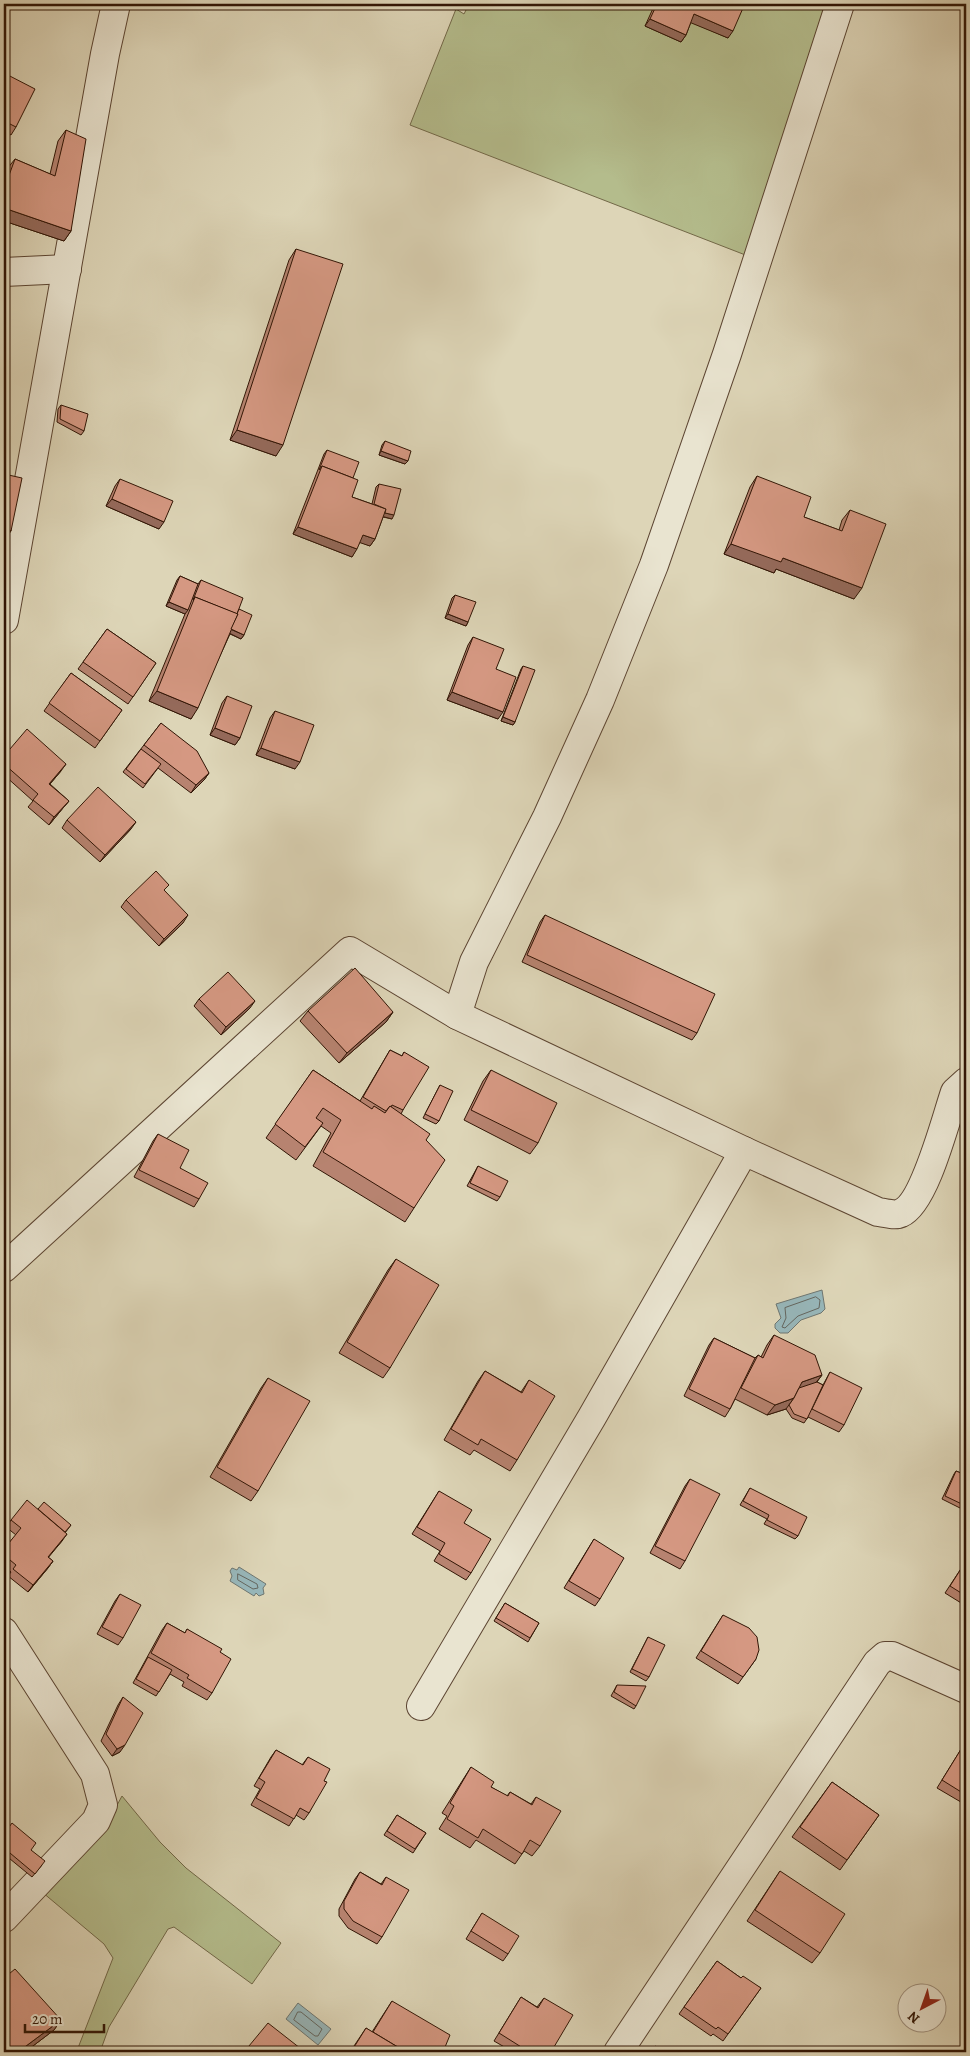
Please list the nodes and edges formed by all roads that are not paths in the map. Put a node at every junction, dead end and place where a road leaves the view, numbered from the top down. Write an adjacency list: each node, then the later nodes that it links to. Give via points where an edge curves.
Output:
1 (116, 4): 3 (street)
2 (840, 4): 6 (street, via 654,566 600,700 547,817 474,962)
3 (67, 269): 4 (street); 5 (street)
4 (4, 272)
5 (4, 620)
6 (457, 1015): 8 (street); 9 (street, via 350,951)
7 (966, 1082): 8 (street, via 956,1092 922,1190 912,1206 899,1214 878,1212)
8 (744, 1151): 12 (street)
9 (4, 1268)
10 (4, 1632): 13 (street, via 95,1774 103,1804 96,1821)
11 (966, 1689): 14 (street, via 892,1656 885,1656 877,1663)
12 (421, 1706)
13 (4, 1918)
14 (618, 2052)

